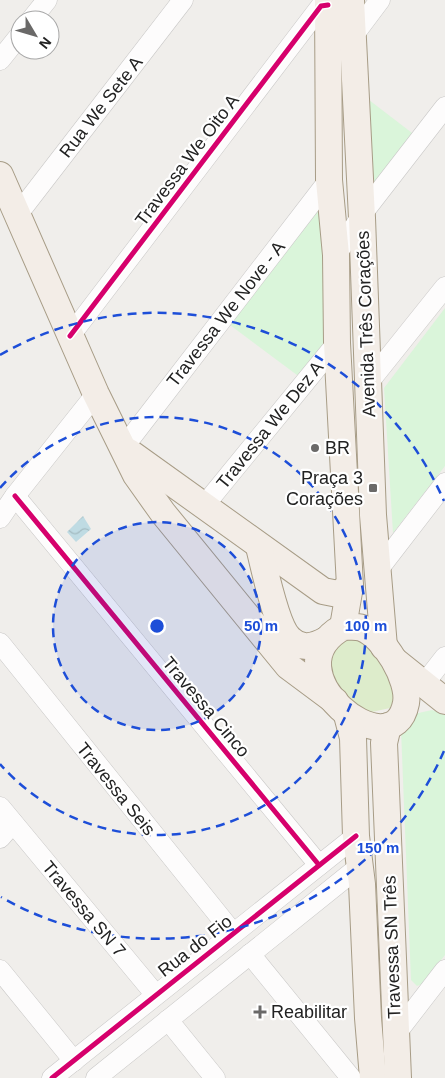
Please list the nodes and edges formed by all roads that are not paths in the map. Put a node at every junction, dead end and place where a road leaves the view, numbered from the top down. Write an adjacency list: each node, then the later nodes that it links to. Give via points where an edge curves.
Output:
1 (47, 0): 5 (street)
2 (184, 0): 12 (street, Rua We Sete A)
3 (380, 0): 6 (street)
4 (335, 2): 6 (main road, Avenida Três Corações); 11 (main road, Avenida Três Corações); 16 (street, Travessa We Oito A, via 321,6)
5 (39, 10)
6 (353, 36): 13 (main road, Avenida Três Corações)
7 (10, 47): 8 (street)
8 (0, 60)
9 (445, 107): 13 (street)
10 (0, 175): 12 (main road)
11 (329, 180): 14 (main road, Avenida Três Corações); 20 (street, Travessa We Nove - A)
12 (18, 214): 16 (main road)
13 (362, 218): 14 (street); 18 (main road, Avenida Três Corações)
14 (336, 255): 17 (main road, Avenida Três Corações)
15 (445, 286): 18 (street)
16 (70, 336): 19 (main road)
17 (337, 343): 23 (street, Travessa We Dez A); 27 (main road, Avenida Três Corações)
18 (369, 382): 26 (main road, Avenida Três Corações)
19 (96, 394): 20 (main road); 22 (street)
20 (123, 448): 23 (main road); 32 (main road, via 136,475 163,513)
21 (445, 483): 26 (street)
22 (15, 496): 24 (street); 44 (street, Travessa Cinco)
23 (203, 508): 25 (main road)
24 (0, 518)
25 (259, 547): 27 (main road, via 328,594 338,594); 28 (main road, via 286,636 301,646 313,646)
26 (378, 570): 30 (main road, Avenida Três Corações)
27 (350, 586): 28 (main road, Avenida Três Corações)
28 (334, 634): 30 (main road, via 362,628); 35 (main road, via 320,650 317,669 325,687)
29 (0, 643): 47 (street, Travessa Seis)
30 (389, 654): 33 (main road); 37 (main road, via 404,684 407,698)
31 (445, 657): 33 (street)
32 (288, 666): 35 (main road); 38 (main road)
33 (424, 684): 34 (main road)
34 (445, 701)
35 (341, 708): 37 (main road, via 368,727); 38 (main road, via 353,738)
36 (445, 710): 37 (main road, via 424,705)
37 (396, 718): 41 (main road, Travessa SN Três, via 384,743)
38 (353, 751): 39 (main road)
39 (356, 805): 41 (main road, via 374,803); 43 (main road)
40 (0, 807): 42 (street, Travessa SN 7)
41 (386, 809): 46 (main road, Travessa SN Três)
42 (6, 831): 51 (street, Travessa SN 7)
43 (356, 836): 44 (street, Rua do Fio); 45 (main road)
44 (319, 865): 47 (street, Rua do Fio)
45 (361, 875): 46 (main road, via 377,887); 48 (street); 59 (main road)
46 (389, 879): 53 (main road, Travessa SN Três)
47 (233, 934): 51 (street, Rua do Fio)
48 (250, 954): 52 (street); 58 (street)
49 (0, 970): 54 (street)
50 (445, 970): 53 (street)
51 (155, 994): 54 (street, Rua do Fio)
52 (168, 1020): 56 (street); 57 (street)
53 (395, 1035): 60 (main road, Travessa SN Três)
54 (74, 1061): 55 (street, Rua do Fio)
55 (52, 1078)
56 (96, 1078)
57 (215, 1078)
58 (351, 1078)
59 (374, 1078)
60 (398, 1078)

